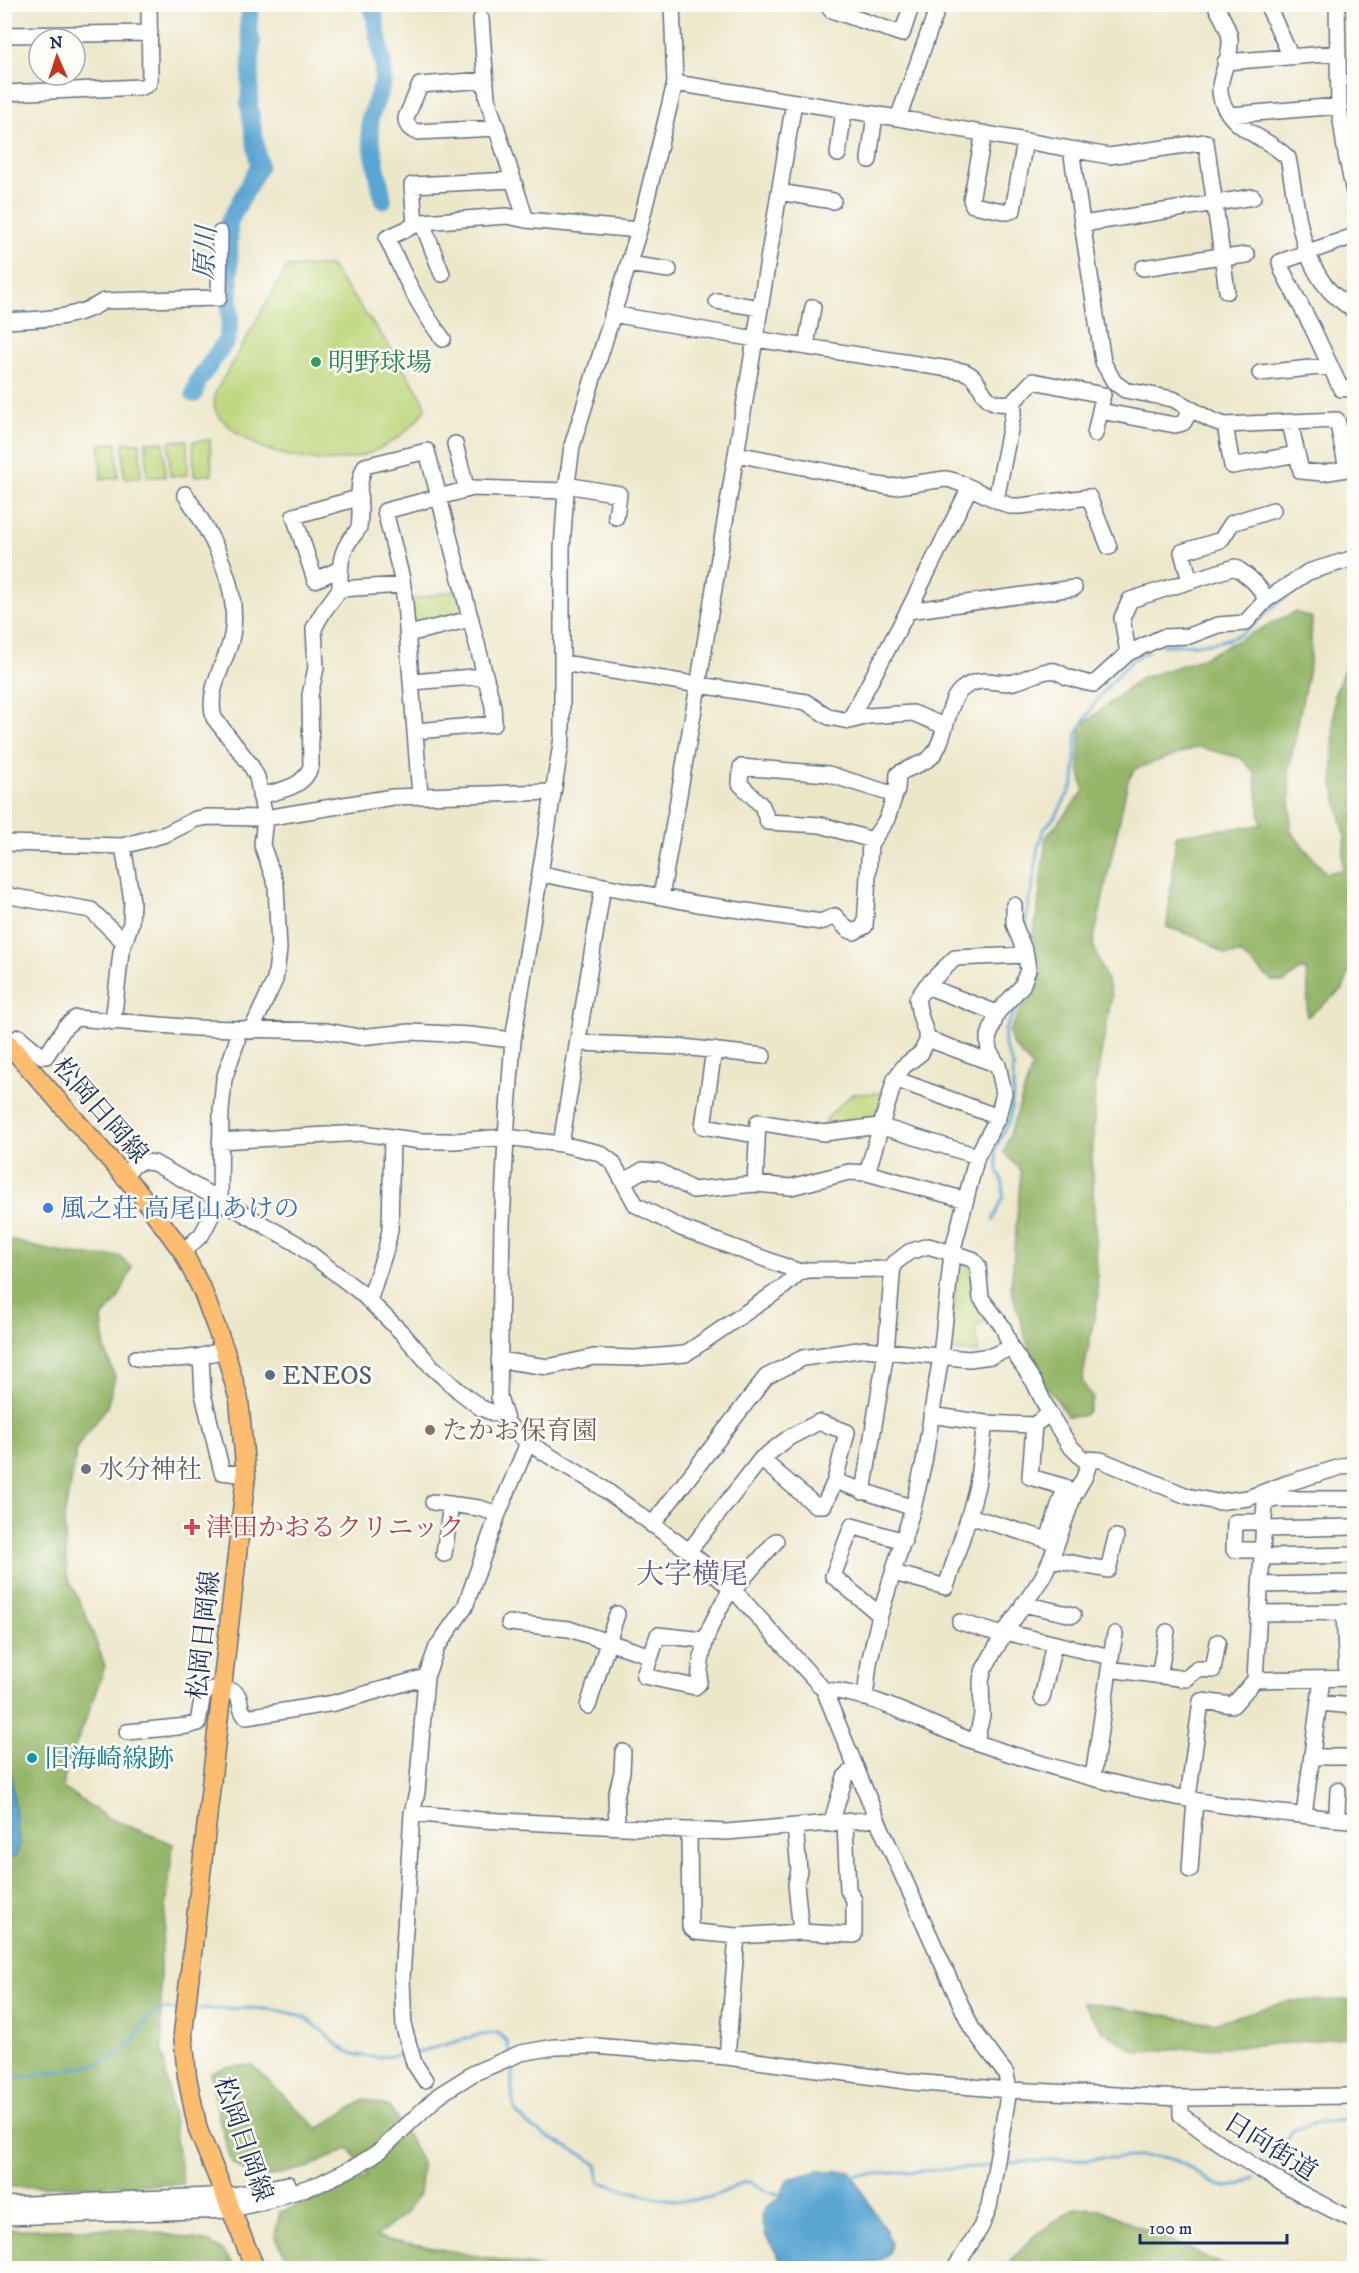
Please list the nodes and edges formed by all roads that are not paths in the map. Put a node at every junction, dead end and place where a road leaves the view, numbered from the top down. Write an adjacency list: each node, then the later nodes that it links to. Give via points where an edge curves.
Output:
1 (149, 4): 10 (street)
2 (672, 4): 16 (street)
3 (912, 4): 8 (street, via 902,34)
4 (1215, 4): 14 (street, via 1230,36)
5 (1267, 4): 13 (street)
6 (1337, 4): 12 (street)
7 (937, 5): 23 (street)
8 (831, 10)
9 (481, 19): 15 (street)
10 (150, 33): 11 (street); 17 (street, via 150,79 142,87)
11 (4, 35)
12 (1338, 53): 13 (street); 19 (street)
13 (1291, 57): 14 (street)
14 (1225, 62): 22 (street, via 1219,88)
15 (485, 80): 24 (street); 24 (street, via 420,84 406,123 416,132)
16 (675, 83): 18 (street); 39 (street)
17 (4, 93)
18 (794, 102): 20 (street); 31 (street)
19 (1339, 106): 22 (street); 32 (street)
20 (844, 110): 21 (street); 28 (street)
21 (875, 114): 23 (street); 29 (street)
22 (1230, 115): 42 (street, via 1288,159)
23 (898, 118): 25 (street)
24 (497, 128): 30 (street)
25 (984, 134): 26 (street); 26 (street, via 971,200 973,205 1008,212 1013,210)
26 (1025, 141): 27 (street)
27 (1071, 149): 35 (street, via 1109,156 1206,142); 38 (street)
28 (838, 154)
29 (869, 160)
30 (513, 180): 36 (street); 37 (street, via 412,184)
31 (779, 192): 34 (street); 52 (street)
32 (1354, 193)
33 (1252, 197): 35 (street)
34 (833, 201)
35 (1215, 203): 38 (street); 44 (street)
36 (526, 220): 37 (street, via 507,216); 39 (street)
37 (418, 223): 48 (street); 56 (street, via 387,238 403,275)
38 (1083, 224): 61 (street, via 1103,362)
39 (639, 230): 45 (street)
40 (220, 233): 55 (street, via 219,298 104,301 72,314)
41 (1354, 236): 42 (street)
42 (1308, 252): 53 (street, via 1326,286); 59 (street, via 1280,262)
43 (1247, 255): 44 (street)
44 (1222, 258): 46 (street); 49 (street)
45 (628, 264): 47 (street); 54 (street)
46 (1143, 268)
47 (669, 270)
48 (444, 273)
49 (1227, 291)
50 (717, 301): 52 (street)
51 (813, 307): 58 (street)
52 (760, 308): 57 (street)
53 (1354, 311)
54 (612, 314): 57 (street); 74 (street, via 572,446)
55 (4, 321)
56 (443, 339)
57 (755, 339): 58 (street); 71 (street)
58 (806, 346): 64 (street, via 970,373 989,400)
59 (1330, 366): 60 (street); 62 (street, via 1341,389)
60 (1260, 373)
61 (1114, 382): 63 (street); 65 (street, via 1125,390 1173,399)
62 (1354, 388)
63 (1103, 395): 64 (street, via 1033,381); 66 (street)
64 (1012, 403): 79 (street, via 1014,410)
65 (1191, 410): 66 (street, via 1183,423 1175,425); 68 (street)
66 (1100, 411): 69 (street)
67 (1290, 423): 68 (street); 72 (street); 72 (street, via 1337,420 1347,469 1301,471)
68 (1225, 425): 72 (street, via 1232,466)
69 (1095, 434)
70 (454, 444): 73 (street)
71 (736, 454): 75 (street, via 845,475 871,484 891,487 945,479); 97 (street)
72 (1298, 454)
73 (465, 483)
74 (566, 488): 77 (street, via 480,487); 81 (street, via 619,494); 94 (street)
75 (969, 489): 79 (street); 90 (street)
76 (185, 494): 103 (street, via 213,541 231,588 233,623 229,646 217,674 212,710 214,718 255,770)
77 (439, 497): 78 (street, via 427,451 365,466 359,478); 86 (street, via 386,512); 91 (street)
78 (358, 498): 84 (street, via 359,526 347,544); 84 (street, via 294,516 315,580)
79 (996, 500): 82 (street, via 1022,506 1089,497)
80 (1273, 510): 85 (street, via 1232,523 1221,540 1182,552)
81 (616, 517)
82 (1109, 547)
83 (1354, 558): 89 (street, via 1308,572)
84 (340, 570): 88 (street)
85 (1190, 581): 89 (street, via 1235,567 1252,579); 93 (street, via 1130,600 1122,618)
86 (403, 585): 88 (street); 92 (street)
87 (1074, 588): 90 (street)
88 (340, 589): 103 (street, via 314,628 316,668 310,695 313,750 308,777 301,783)
89 (1266, 600): 93 (street, via 1245,623 1218,625 1190,636 1163,637)
90 (908, 611): 98 (street)
91 (471, 619): 92 (street); 95 (street)
92 (408, 634): 96 (street)
93 (1128, 653): 99 (street, via 1094,684 1056,671 1011,683 989,680 973,684 960,690)
94 (563, 663): 97 (street); 101 (street, via 562,738)
95 (485, 676): 96 (street); 100 (street, via 494,724)
96 (412, 682): 100 (street)
97 (698, 686): 98 (street, via 806,702 830,717); 112 (street)
98 (849, 721): 99 (street, via 913,714)
99 (944, 726): 102 (street, via 938,748 930,758 898,774)
100 (417, 731): 104 (street)
101 (554, 792): 104 (street); 109 (street)
102 (895, 795): 106 (street, via 887,819); 106 (street, via 828,774 741,767 740,783 762,806 768,822 821,825)
103 (260, 796): 105 (street)
104 (420, 796): 105 (street)
105 (265, 818): 108 (street, via 196,819 166,834); 119 (street, via 262,845 276,885 279,950 275,980)
106 (872, 840): 112 (street, via 865,926 854,932 835,916 821,922)
107 (4, 843): 108 (street)
108 (123, 846): 114 (street, via 132,901 131,923)
109 (541, 874): 110 (street); 121 (street)
110 (603, 886): 112 (street); 123 (street)
111 (4, 895): 114 (street, via 91,910)
112 (662, 897)
113 (1014, 905): 115 (street, via 1014,924)
114 (124, 942): 118 (street)
115 (1026, 956): 116 (street, via 955,958); 117 (street, via 1028,970 1022,986)
116 (926, 986): 117 (street); 120 (street, via 917,999)
117 (997, 1013): 126 (street, via 988,1051)
118 (113, 1022): 119 (street); 122 (street, via 76,1018 65,1027 46,1056 19,1037)
119 (244, 1030): 121 (street, via 327,1031 359,1037 420,1033); 133 (street, via 225,1078)
120 (928, 1039): 126 (street); 127 (street, via 921,1053)
121 (513, 1040): 132 (street)
122 (6, 1041): 137 (main road, 松岡日岡線)
123 (579, 1043): 124 (street); 134 (street)
124 (714, 1050): 125 (street); 130 (street, via 703,1126)
125 (763, 1056)
126 (998, 1065): 128 (street, via 1004,1093)
127 (895, 1079): 128 (street); 129 (street)
128 (998, 1117): 135 (street)
129 (879, 1126): 130 (street, via 824,1133 758,1122); 135 (street); 136 (street)
130 (757, 1135): 139 (street)
131 (392, 1137): 132 (street, via 454,1142); 133 (street, via 362,1133); 146 (street, via 390,1230)
132 (506, 1137): 134 (street); 153 (street)
133 (220, 1141): 140 (street)
134 (561, 1144): 138 (street, via 600,1153)
135 (978, 1156): 141 (street)
136 (867, 1173): 139 (street, via 849,1172 791,1187); 141 (street)
137 (123, 1174): 140 (street, via 140,1161 150,1162); 142 (main road, 松岡日岡線)
138 (624, 1181): 139 (street, via 643,1170 661,1172 693,1190); 145 (street, via 636,1204 672,1223)
139 (756, 1184)
140 (220, 1199): 142 (street, via 202,1234); 146 (street, via 296,1242)
141 (966, 1200): 143 (street)
142 (183, 1252): 148 (main road, 松岡日岡線, via 207,1300)
143 (952, 1252): 144 (street, via 928,1246 909,1252); 147 (street, via 972,1259 978,1266 981,1298 1003,1327); 151 (street)
144 (893, 1264): 145 (street, via 887,1269); 149 (street)
145 (800, 1272): 153 (street, via 685,1354 594,1358 548,1367)
146 (369, 1301): 156 (street, via 459,1391 481,1408)
147 (1011, 1348): 151 (street, via 969,1359); 154 (street)
148 (225, 1351): 150 (street); 163 (main road, 松岡日岡線, via 239,1400)
149 (886, 1352): 151 (street); 165 (street); 172 (street, via 865,1349 803,1358 766,1377)
150 (201, 1356): 152 (street); 163 (street, via 203,1394 222,1472)
151 (941, 1356): 155 (street)
152 (136, 1358)
153 (499, 1360): 156 (street, via 499,1397)
154 (1049, 1413): 158 (street); 161 (street, via 1069,1445)
155 (931, 1414): 157 (street); 169 (street)
156 (504, 1417): 159 (street)
157 (986, 1423): 158 (street); 171 (street)
158 (1034, 1425): 171 (street, via 1030,1477 1065,1486 1048,1540)
159 (528, 1443): 170 (street); 172 (street, via 600,1486)
160 (761, 1459): 164 (street, via 815,1505 824,1504); 164 (street, via 819,1422 847,1432); 178 (street)
161 (1090, 1461): 162 (street, via 1101,1460 1187,1496 1217,1502 1248,1498); 182 (street)
162 (1354, 1463)
163 (246, 1475): 209 (main road, 松岡日岡線)
164 (835, 1481): 165 (street)
165 (863, 1492): 169 (street)
166 (1354, 1499): 173 (street, via 1265,1502)
167 (433, 1502): 168 (street)
168 (451, 1504): 170 (street); 179 (street)
169 (913, 1508): 177 (street)
170 (498, 1514): 205 (street, via 465,1607 437,1647)
171 (969, 1516): 183 (street, via 946,1587)
172 (652, 1525): 178 (street)
173 (1264, 1526): 174 (street); 180 (street); 180 (street, via 1235,1522 1234,1550)
174 (1354, 1527)
175 (1116, 1537): 182 (street, via 1108,1570)
176 (776, 1541): 186 (street)
177 (904, 1541): 183 (street); 191 (street, via 852,1526 833,1576)
178 (689, 1551): 186 (street)
179 (444, 1554)
180 (1262, 1554): 181 (street); 185 (street)
181 (1354, 1555)
182 (1051, 1558): 187 (street)
183 (894, 1573): 191 (street)
184 (1354, 1583): 185 (street)
185 (1260, 1585): 189 (street)
186 (732, 1589): 198 (street, via 711,1622); 210 (street)
187 (1023, 1604): 192 (street); 196 (street)
188 (1349, 1612): 189 (street); 206 (street)
189 (1259, 1613): 208 (street)
190 (618, 1614): 200 (street)
191 (880, 1615): 211 (street)
192 (1073, 1615)
193 (960, 1622): 196 (street)
194 (509, 1623): 200 (street, via 569,1629)
195 (1167, 1632): 204 (street)
196 (1004, 1634): 201 (street); 217 (street, via 981,1680 982,1715)
197 (1115, 1634): 203 (street)
198 (705, 1640): 202 (street, via 658,1635); 202 (street, via 699,1683 695,1687 644,1676)
199 (1218, 1642): 204 (street, via 1213,1670 1197,1669 1186,1679)
200 (608, 1644): 202 (street); 214 (street)
201 (1054, 1644): 203 (street); 212 (street)
202 (651, 1656)
203 (1110, 1663): 204 (street); 222 (street)
204 (1159, 1676)
205 (426, 1677): 209 (street, via 334,1703 246,1717 239,1695); 227 (street)
206 (1351, 1678): 207 (street)
207 (1322, 1679): 208 (street); 213 (street)
208 (1255, 1680): 224 (street, via 1233,1705 1201,1701)
209 (223, 1689): 216 (street, via 211,1688 203,1693 198,1723); 243 (main road, 松岡日岡線, via 185,2022 191,2034 197,2105)
210 (824, 1690): 211 (street, via 842,1690); 221 (street)
211 (865, 1698): 217 (street)
212 (1042, 1698)
213 (1319, 1703): 215 (street); 219 (street)
214 (588, 1706)
215 (1354, 1706)
216 (127, 1732)
217 (976, 1742): 222 (street)
218 (623, 1752): 233 (street, via 616,1796)
219 (1312, 1757): 220 (street); 228 (street)
220 (1354, 1757)
221 (856, 1767): 229 (street); 231 (street, via 845,1777)
222 (1093, 1777): 224 (street)
223 (1338, 1790): 225 (street)
224 (1191, 1799): 228 (street, via 1260,1811); 235 (street)
225 (1337, 1811): 226 (street); 228 (street)
226 (1354, 1812)
227 (412, 1813): 233 (street); 239 (street, via 402,1979 404,2028 414,2063)
228 (1304, 1813): 230 (street, via 1331,1820)
229 (877, 1819): 231 (street); 240 (street, via 970,2027 1006,2074)
230 (1354, 1820)
231 (838, 1824): 232 (street); 236 (street, via 848,1890 854,1900 854,1935)
232 (795, 1826): 234 (street, via 726,1832); 236 (street)
233 (617, 1827): 234 (street)
234 (689, 1830): 237 (street, via 690,1927 696,1932)
235 (1190, 1870)
236 (801, 1932): 237 (street)
237 (737, 1936): 238 (street)
238 (727, 2057): 240 (street, via 912,2082); 243 (street, via 570,2045 521,2054 488,2065 439,2095 381,2150)
239 (426, 2080)
240 (1009, 2090): 242 (street); 249 (street, via 989,2206)
241 (1354, 2096): 242 (street)
242 (1181, 2098): 246 (street, 日向街道, via 1182,2115 1215,2142 1278,2181)
243 (232, 2202): 244 (street); 245 (street); 247 (main road, 松岡日岡線); 248 (main road, 松岡日岡線)
244 (4, 2205)
245 (4, 2217)
246 (1354, 2220)
247 (255, 2268)
248 (267, 2268)
249 (956, 2268)

